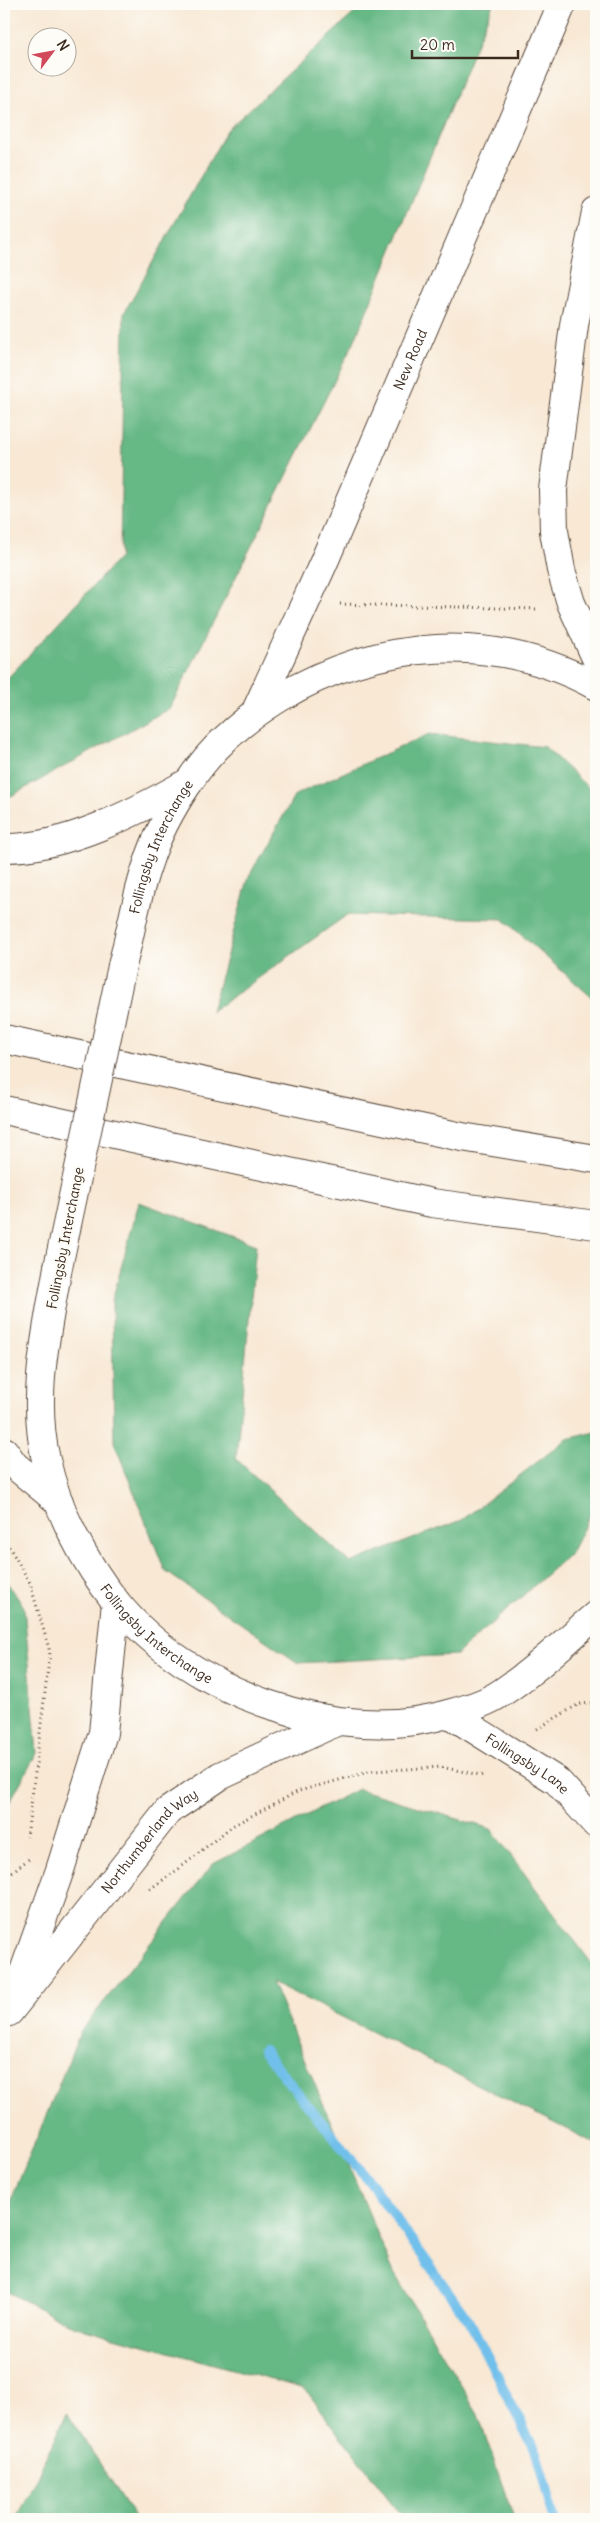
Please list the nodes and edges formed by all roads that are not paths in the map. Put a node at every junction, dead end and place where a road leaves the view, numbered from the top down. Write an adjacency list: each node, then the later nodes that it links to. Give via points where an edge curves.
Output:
1 (562, 4): 5 (main road, New Road, via 323,564)
2 (596, 212): 3 (main road, via 574,325 554,490 554,531 561,570 570,603)
3 (596, 658)
4 (596, 686): 5 (main road, Follingsby Interchange, via 521,656 442,647 370,658 329,672)
5 (255, 713): 6 (main road, Follingsby Interchange, via 224,740)
6 (189, 782): 7 (main road, via 153,803 69,837); 13 (main road, Follingsby Interchange, bridge, via 148,863 122,966 58,1267 41,1369 40,1419 46,1460)
7 (4, 848)
8 (4, 1039): 10 (main road, via 462,1137)
9 (4, 1110): 11 (main road, via 432,1203)
10 (596, 1159)
11 (596, 1225)
12 (4, 1452): 13 (main road, via 14,1465)
13 (59, 1502): 14 (main road, Follingsby Interchange, via 84,1554)
14 (116, 1602): 17 (main road, Follingsby Interchange, via 157,1643 205,1676 266,1706); 19 (main road, Northumberland Way, via 103,1733 60,1870)
15 (596, 1615): 16 (main road, Follingsby Interchange, via 500,1694)
16 (450, 1714): 17 (main road, Follingsby Interchange, via 398,1722); 18 (main road, Follingsby Lane, via 557,1782)
17 (336, 1722): 19 (main road, Northumberland Way, via 220,1776 168,1810)
18 (596, 1824)
19 (6, 2018)

